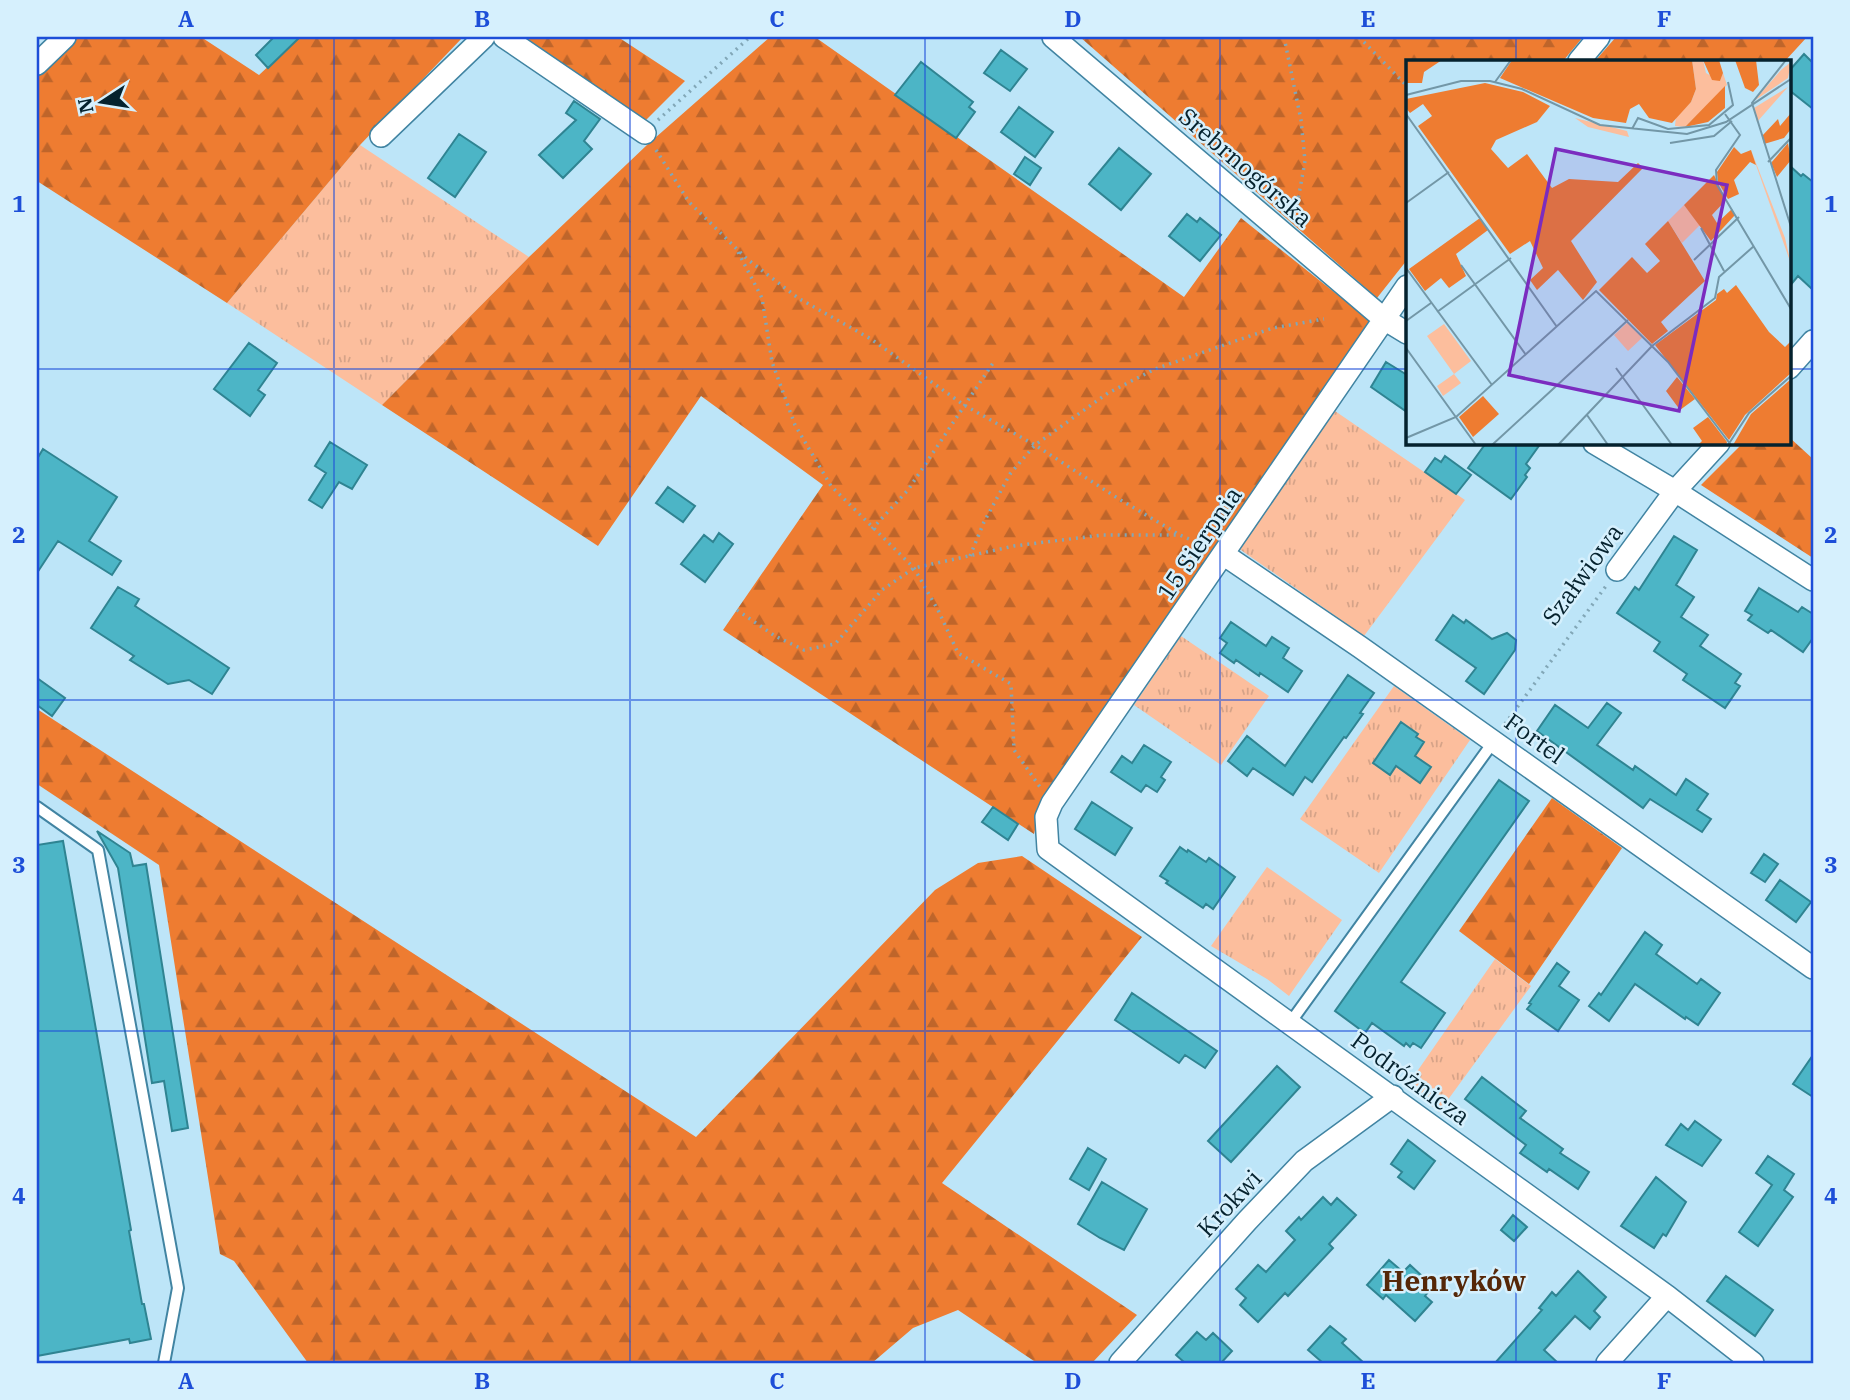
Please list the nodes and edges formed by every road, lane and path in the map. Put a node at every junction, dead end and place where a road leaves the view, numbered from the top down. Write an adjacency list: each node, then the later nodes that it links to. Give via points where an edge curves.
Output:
1 (65, 37): 10 (street)
2 (484, 37): 13 (street)
3 (504, 37): 12 (street)
4 (750, 37): 12 (path)
5 (1053, 37): 14 (street, Srebrnogórska)
6 (1284, 37): 14 (path, via 1305,160)
7 (1359, 37): 11 (path)
8 (1599, 37): 9 (street)
9 (1580, 60)
10 (37, 64)
11 (1406, 85)
12 (645, 133): 15 (path, via 689,202)
13 (381, 136)
14 (1290, 240): 18 (street, Srebrnogórska)
15 (736, 248): 23 (path, via 798,298 871,339); 28 (path, via 762,298 772,362 795,425 831,486)
16 (1406, 287): 18 (street, 15 Sierpnia)
17 (1324, 319): 26 (path, via 1273,328 1155,369 1108,393)
18 (1384, 320): 19 (street, Srebrnogórska); 30 (street, 15 Sierpnia)
19 (1406, 332)
20 (1813, 341): 22 (street)
21 (993, 363): 23 (path)
22 (1790, 367)
23 (964, 405): 26 (path); 28 (path, via 908,490)
24 (1596, 444): 27 (street)
25 (1718, 444): 27 (street, Szałwiowa)
26 (1035, 445): 29 (path); 31 (path, via 1010,474)
27 (1675, 491): 33 (street, Szałwiowa); 34 (street)
28 (872, 529): 32 (path)
29 (1180, 536): 30 (path); 31 (path, via 1102,534)
30 (1223, 554): 36 (street, Fortel); 37 (street, 15 Sierpnia)
31 (970, 556): 32 (path)
32 (914, 568): 35 (path, via 882,590 835,645 804,650); 37 (path, via 958,653 1011,684 1013,750)
33 (1617, 570): 36 (path, Szałwiowa)
34 (1813, 580)
35 (737, 610)
36 (1494, 741): 40 (street, Fortel); 41 (lane)
37 (1052, 803): 39 (street, 15 Sierpnia)
38 (37, 807): 44 (lane, via 98,850 178,1288)
39 (1045, 834): 41 (street, Podróżnicza, via 1054,855)
40 (1813, 968)
41 (1290, 1023): 42 (street, Podróżnicza)
42 (1393, 1097): 43 (street, Podróżnicza); 45 (street, Krokwi, via 1304,1161)
43 (1667, 1296): 46 (street); 47 (street, Podróżnicza)
44 (164, 1363)
45 (1120, 1363)
46 (1607, 1363)
47 (1753, 1363)

